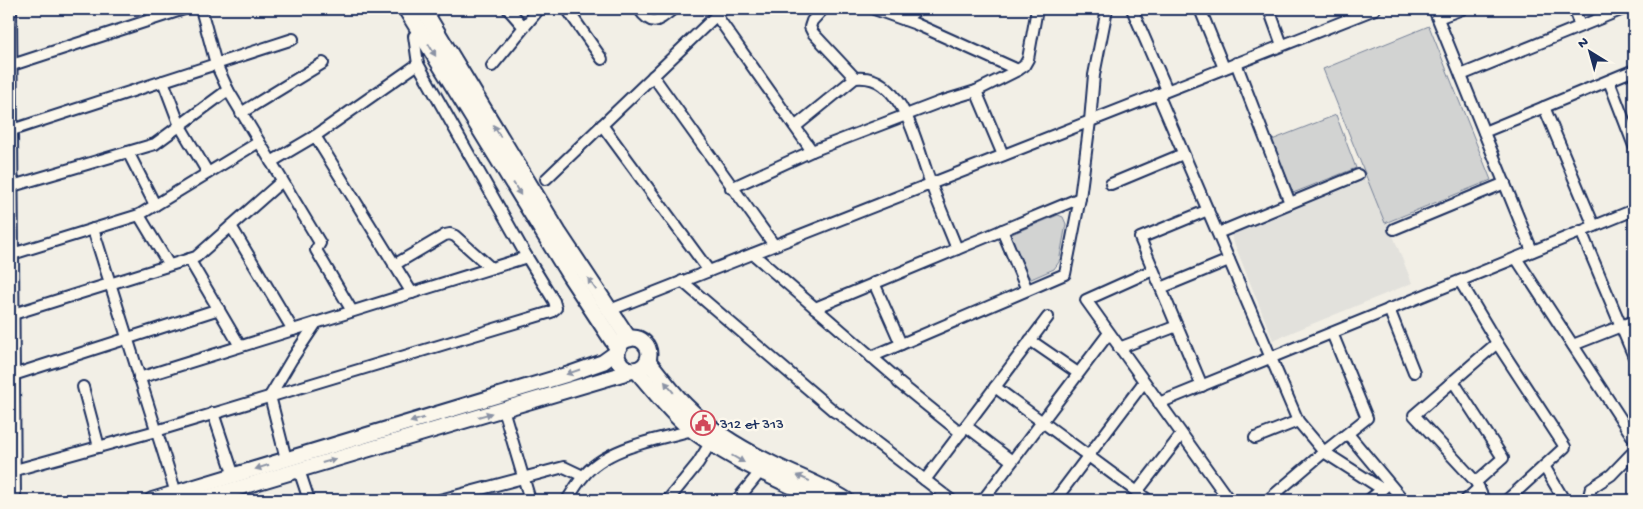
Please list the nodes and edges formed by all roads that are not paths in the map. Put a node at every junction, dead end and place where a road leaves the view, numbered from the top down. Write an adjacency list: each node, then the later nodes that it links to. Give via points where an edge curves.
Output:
1 (11, 9): 36 (street)
2 (184, 9): 36 (street)
3 (201, 9): 34 (street)
4 (406, 9): 28 (main road)
5 (423, 9): 112 (main road, one-way to 5, via 558,232)
6 (508, 9): 26 (street)
7 (540, 9): 26 (street)
8 (566, 9): 31 (street)
9 (639, 9): 10 (street, via 654,22)
10 (673, 9)
11 (823, 9): 43 (street, via 810,27)
12 (874, 9): 25 (street)
13 (917, 9): 25 (street)
14 (1036, 9): 39 (street, via 1028,59)
15 (1107, 9): 52 (street, via 1095,67)
16 (1132, 9): 48 (street)
17 (1200, 9): 38 (street)
18 (1269, 9): 30 (street)
19 (1375, 9): 30 (street)
20 (1462, 9): 24 (street)
21 (1574, 9): 27 (street)
22 (1623, 9): 27 (street)
23 (720, 12): 42 (street); 55 (street)
24 (1436, 14): 41 (street)
25 (906, 20): 39 (street)
26 (523, 26): 37 (street)
27 (1580, 26): 41 (street)
28 (420, 31): 35 (street, via 414,36); 129 (main road, one-way to 129, via 570,276)
29 (293, 39): 34 (street)
30 (1282, 45): 33 (street)
31 (602, 58)
32 (323, 63): 50 (street)
33 (1236, 63): 38 (street); 76 (street)
34 (216, 64): 44 (street); 46 (street)
35 (418, 64): 58 (street); 93 (street)
36 (10, 66): 56 (street)
37 (492, 66)
38 (1224, 68): 48 (street)
39 (1018, 70): 47 (street)
40 (1634, 70): 45 (street)
41 (1461, 75): 57 (street)
42 (652, 76): 53 (street); 74 (street)
43 (854, 78): 51 (street, via 871,78 883,85); 55 (street)
44 (163, 81): 54 (street); 56 (street)
45 (1609, 81): 49 (street); 59 (street)
46 (228, 90): 50 (street); 54 (street)
47 (976, 91): 51 (street); 64 (street)
48 (1162, 92): 52 (street); 63 (street)
49 (1544, 107): 57 (street); 82 (street)
50 (241, 113): 60 (street)
51 (907, 115): 61 (street); 71 (street)
52 (1090, 121): 64 (street); 75 (street)
53 (602, 125): 68 (street); 101 (street)
54 (180, 126): 62 (street, via 155,144); 66 (street)
55 (796, 126): 61 (street)
56 (10, 130): 73 (street)
57 (1484, 132): 70 (street)
58 (315, 136): 65 (street); 98 (street)
59 (1633, 139)
60 (259, 142): 65 (street); 66 (street)
61 (812, 151): 74 (street)
62 (128, 152): 73 (street); 77 (street)
63 (1183, 154): 72 (street); 78 (street)
64 (1003, 155): 71 (street)
65 (271, 162): 69 (street)
66 (208, 173): 77 (street)
67 (1358, 175): 76 (street)
68 (546, 179)
69 (282, 181): 81 (street); 113 (street, via 320,243 316,250)
70 (1505, 183): 84 (street); 90 (street)
71 (931, 184): 88 (street); 89 (street)
72 (1111, 184)
73 (11, 187): 91 (street)
74 (732, 188): 88 (street)
75 (1080, 198): 85 (street); 107 (street, via 1064,274)
76 (1290, 203): 87 (street)
77 (155, 205): 80 (street)
78 (1208, 210): 87 (street); 100 (street, via 1140,238)
79 (1634, 210): 82 (street)
80 (139, 215): 83 (street); 97 (street)
81 (231, 226): 95 (street, via 196,257); 120 (street)
82 (1594, 226): 86 (street)
83 (93, 229): 91 (street); 105 (street)
84 (1394, 229)
85 (1002, 230): 89 (street); 107 (street)
86 (1581, 231): 90 (street); 119 (street)
87 (1218, 233): 96 (street)
88 (774, 245): 92 (street)
89 (956, 249): 104 (street)
90 (1532, 251): 94 (street)
91 (11, 254): 114 (street)
92 (752, 254): 101 (street); 109 (street)
93 (526, 257): 99 (street); 145 (street, via 554,301 556,308 552,312)
94 (1516, 258): 103 (street); 127 (street)
95 (189, 259): 97 (street); 110 (street)
96 (1229, 260): 106 (street); 132 (street)
97 (169, 265): 105 (street)
98 (394, 265): 99 (street, via 450,234); 108 (street)
99 (491, 268): 108 (street)
100 (1153, 270): 106 (street); 121 (street, via 1086,300)
101 (709, 271): 102 (street)
102 (682, 281): 112 (street); 173 (street, via 837,413)
103 (1460, 281): 111 (street); 125 (street)
104 (874, 283): 109 (street); 126 (street)
105 (110, 284): 114 (street); 123 (street)
106 (1161, 288): 118 (street)
107 (1028, 290): 126 (street)
108 (412, 293): 113 (street)
109 (815, 308): 131 (street)
110 (219, 309): 123 (street); 128 (street)
111 (1389, 309): 122 (street); 136 (street)
112 (610, 310): 129 (main road)
113 (352, 311): 117 (street)
114 (11, 314): 138 (street)
115 (1048, 317): 124 (street)
116 (1634, 321): 119 (street)
117 (316, 323): 120 (street); 145 (street)
118 (1177, 326): 130 (street); 142 (street)
119 (1621, 326): 127 (street); 133 (street)
120 (293, 330): 128 (street)
121 (1109, 332): 130 (street); 137 (street)
122 (1332, 333): 132 (street); 154 (street, via 1367,418)
123 (127, 339): 138 (street); 139 (street)
124 (1030, 340): 137 (street); 144 (street)
125 (1497, 343): 140 (street); 166 (street, via 1565,447)
126 (901, 344): 131 (street)
127 (1573, 345): 158 (street)
128 (240, 346): 139 (street)
129 (621, 347): 134 (main road, via 635,338 649,349); 135 (main road, via 618,359 621,365); 164 (street, one-way to 164, via 602,362 569,374)
130 (1119, 348): 141 (street)
131 (872, 357): 151 (street, via 897,380)
132 (1272, 357): 142 (street); 150 (street)
133 (1634, 357)
134 (648, 361): 135 (main road); 189 (main road, one-way to 134, via 744,449 710,426 687,408)
135 (634, 371): 147 (street); 152 (main road)
136 (1414, 372)
137 (1078, 373): 149 (street)
138 (11, 376): 156 (street)
139 (139, 378): 153 (street)
140 (1452, 381): 174 (street, via 1502,458); 174 (street, via 1414,415)
141 (1144, 382): 146 (street); 163 (street)
142 (1202, 386): 146 (street)
143 (83, 387): 160 (street)
144 (995, 387): 149 (street); 151 (street)
145 (270, 396): 148 (street); 164 (street)
146 (1159, 403): 155 (street)
147 (503, 410): 168 (street, one-way to 147); 172 (street)
148 (213, 414): 153 (street); 170 (street)
149 (1042, 421): 163 (street); 165 (street)
150 (1298, 421): 157 (street); 162 (street)
151 (963, 429): 165 (street); 173 (street)
152 (693, 430): 159 (main road); 171 (street, via 618,452)
153 (156, 431): 160 (street); 177 (street)
154 (1348, 434): 162 (street); 175 (street)
155 (1182, 435): 176 (street); 194 (street)
156 (12, 436): 167 (street)
157 (1255, 438)
158 (1634, 438)
159 (711, 442): 169 (main road, one-way to 169); 186 (street)
160 (99, 447): 167 (street)
161 (1634, 451): 202 (street, via 1611,475 1591,488)
162 (1324, 452): 175 (street); 195 (street)
163 (1088, 456): 176 (street); 192 (street)
164 (286, 459): 170 (street, one-way to 170)
165 (1012, 461): 191 (street)
166 (1544, 466): 200 (street); 201 (street)
167 (15, 470): 179 (street)
168 (299, 470): 181 (street); 182 (street)
169 (760, 472): 187 (street); 188 (main road)
170 (234, 476): 177 (street)
171 (582, 476): 172 (street, via 564,467); 185 (street)
172 (522, 477): 178 (street); 184 (street)
173 (925, 480): 190 (street)
174 (1478, 485): 198 (street); 199 (street)
175 (1385, 486): 196 (street); 197 (street)
176 (1138, 492): 193 (street)
177 (176, 493): 180 (street)
178 (471, 496): 183 (street)
179 (15, 500)
180 (152, 500)
181 (198, 500)
182 (309, 500)
183 (440, 500)
184 (530, 500)
185 (567, 500)
186 (668, 500)
187 (737, 500)
188 (821, 500)
189 (846, 500)
190 (951, 500)
191 (983, 500)
192 (1056, 500)
193 (1148, 500)
194 (1228, 500)
195 (1268, 500)
196 (1369, 500)
197 (1403, 500)
198 (1466, 500)
199 (1484, 500)
200 (1507, 500)
201 (1564, 500)
202 (1588, 500)

